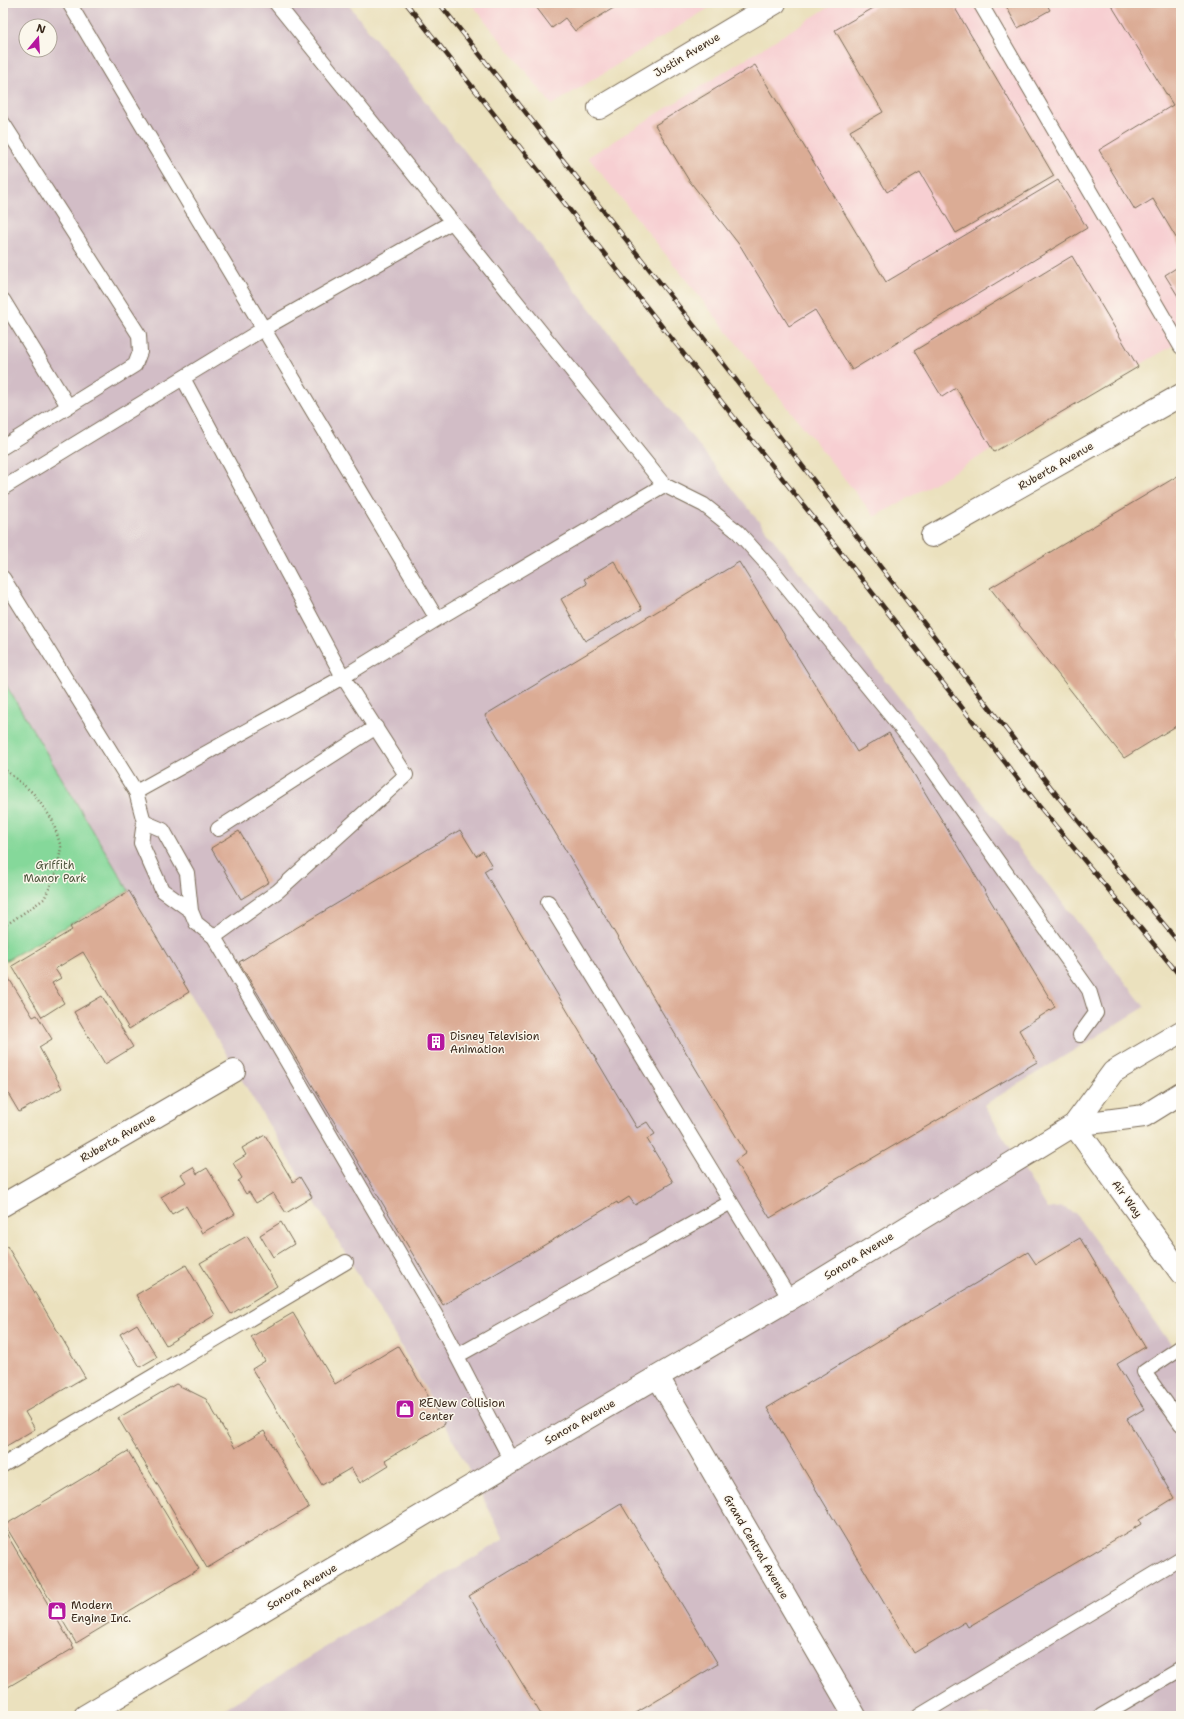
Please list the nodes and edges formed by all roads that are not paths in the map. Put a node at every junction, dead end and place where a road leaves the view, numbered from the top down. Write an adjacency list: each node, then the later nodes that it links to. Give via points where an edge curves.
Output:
1 (69, 3): 9 (lane)
2 (276, 3): 7 (lane)
3 (775, 3): 5 (main road, Justin Avenue)
4 (980, 3): 10 (lane)
5 (599, 108)
6 (3, 123): 13 (lane, via 139,335 140,352 135,364)
7 (452, 222): 9 (lane); 15 (lane)
8 (3, 300): 13 (lane)
9 (263, 329): 11 (lane); 19 (lane)
10 (1181, 347)
11 (183, 378): 16 (lane); 20 (lane)
12 (1181, 396): 17 (main road, Ruberta Avenue)
13 (68, 406): 14 (lane)
14 (3, 447)
15 (664, 485): 19 (lane); 29 (lane, via 704,505 738,532 920,750 1089,990 1096,1013)
16 (3, 488)
17 (932, 536)
18 (3, 578): 22 (lane)
19 (437, 619): 20 (lane)
20 (343, 677): 21 (lane); 22 (lane)
21 (376, 727): 24 (lane); 27 (lane, via 406,775 278,891)
22 (136, 792): 23 (lane)
23 (144, 822): 26 (lane, via 163,830 187,873); 26 (lane, via 140,843 162,890)
24 (218, 829)
25 (548, 902): 33 (lane)
26 (191, 911): 27 (lane, via 196,923)
27 (214, 937): 39 (lane, via 435,1314)
28 (1181, 1032): 32 (main road, Sonora Avenue, via 1113,1072)
29 (1080, 1035)
30 (234, 1071): 34 (main road, Ruberta Avenue)
31 (1181, 1093): 32 (main road, Sonora Avenue, via 1144,1116)
32 (1074, 1125): 36 (main road, Air Way); 37 (main road, Sonora Avenue)
33 (731, 1202): 37 (lane); 39 (lane)
34 (3, 1205)
35 (346, 1262): 43 (lane)
36 (1181, 1273)
37 (790, 1299): 40 (main road, Sonora Avenue)
38 (1181, 1346): 41 (lane, via 1144,1372)
39 (457, 1356): 42 (lane)
40 (658, 1377): 42 (main road, Sonora Avenue); 47 (main road, Grand Central Avenue)
41 (1181, 1424)
42 (512, 1462): 46 (main road, Sonora Avenue)
43 (3, 1465)
44 (1181, 1558): 48 (lane)
45 (1181, 1669): 49 (lane)
46 (85, 1716)
47 (855, 1716)
48 (919, 1716)
49 (1101, 1716)

